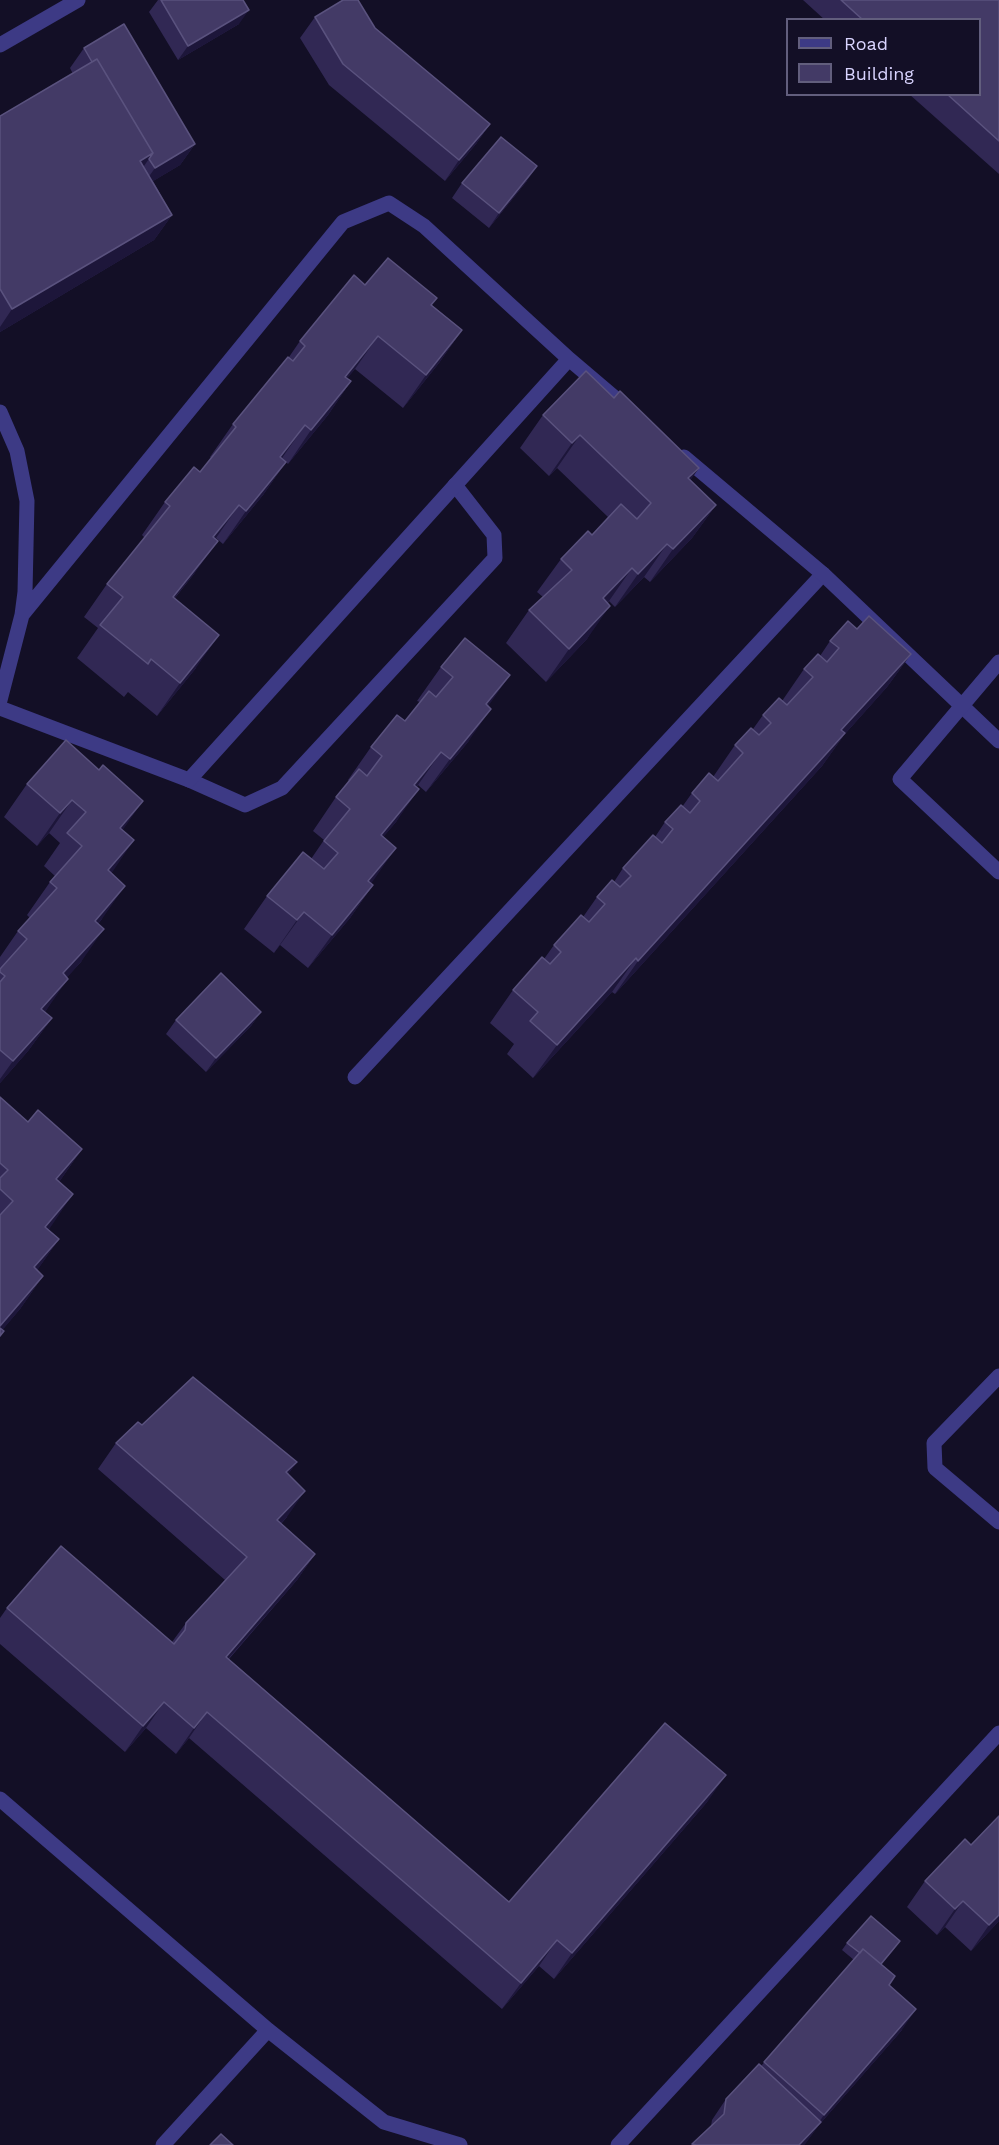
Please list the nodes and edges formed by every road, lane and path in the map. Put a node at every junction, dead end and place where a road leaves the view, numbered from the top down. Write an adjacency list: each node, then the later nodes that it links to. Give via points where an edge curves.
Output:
1 (78, 0): 2 (street)
2 (0, 45)
3 (569, 359): 5 (street); 7 (street); 9 (street, via 424,226 389,203 343,222)
4 (0, 412): 9 (street, via 17,451 27,501)
5 (641, 421)
6 (668, 444): 8 (street)
7 (455, 485): 15 (street); 15 (street, via 494,535 495,558 282,788 245,805)
8 (823, 574): 12 (street); 17 (street)
9 (22, 615): 11 (street)
10 (999, 662): 12 (street)
11 (0, 700)
12 (961, 705): 14 (street); 16 (street, via 900,779)
13 (0, 708): 15 (street)
14 (999, 741)
15 (189, 780)
16 (999, 872)
17 (355, 1077)
18 (999, 1376): 19 (street, via 934,1443 935,1468)
19 (999, 1522)
20 (999, 1733): 25 (street)
21 (0, 1799): 22 (street)
22 (268, 2030): 23 (street); 24 (street, via 384,2122)
23 (164, 2145)
24 (460, 2145)
25 (618, 2145)

